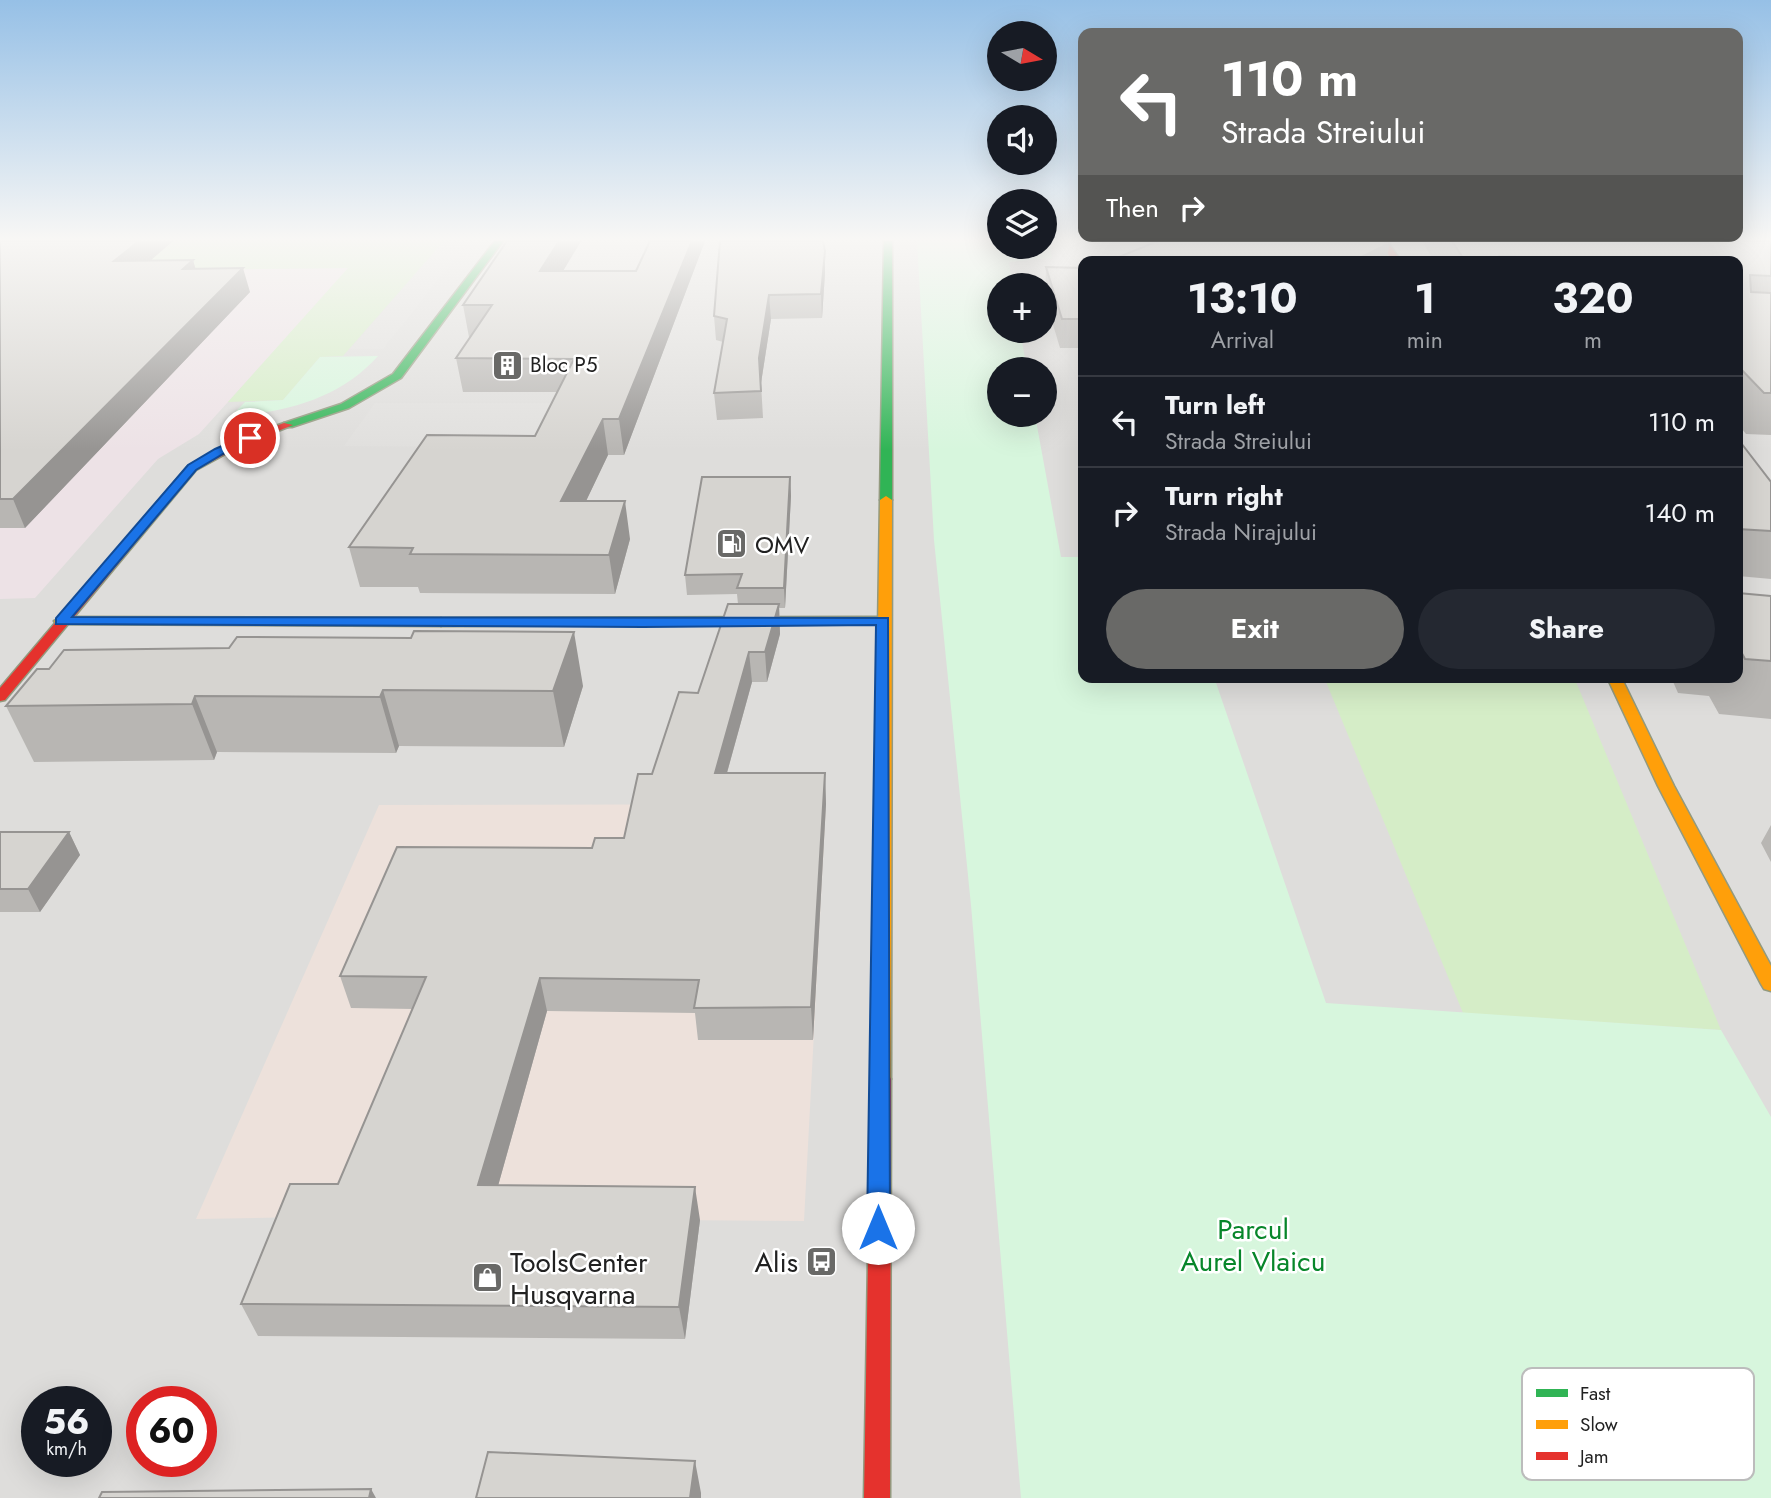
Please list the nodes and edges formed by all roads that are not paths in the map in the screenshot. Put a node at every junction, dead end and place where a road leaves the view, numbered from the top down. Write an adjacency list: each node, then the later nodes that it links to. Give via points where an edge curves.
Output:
1 (446, 311): 3 (street, via 397,376 360,400 250,438 192,468)
2 (887, 311): 4 (street)
3 (61, 621): 4 (street); 6 (street)
4 (883, 621): 8 (street)
5 (1617, 683): 7 (street)
6 (0, 697)
7 (1771, 985)
8 (877, 1498)

